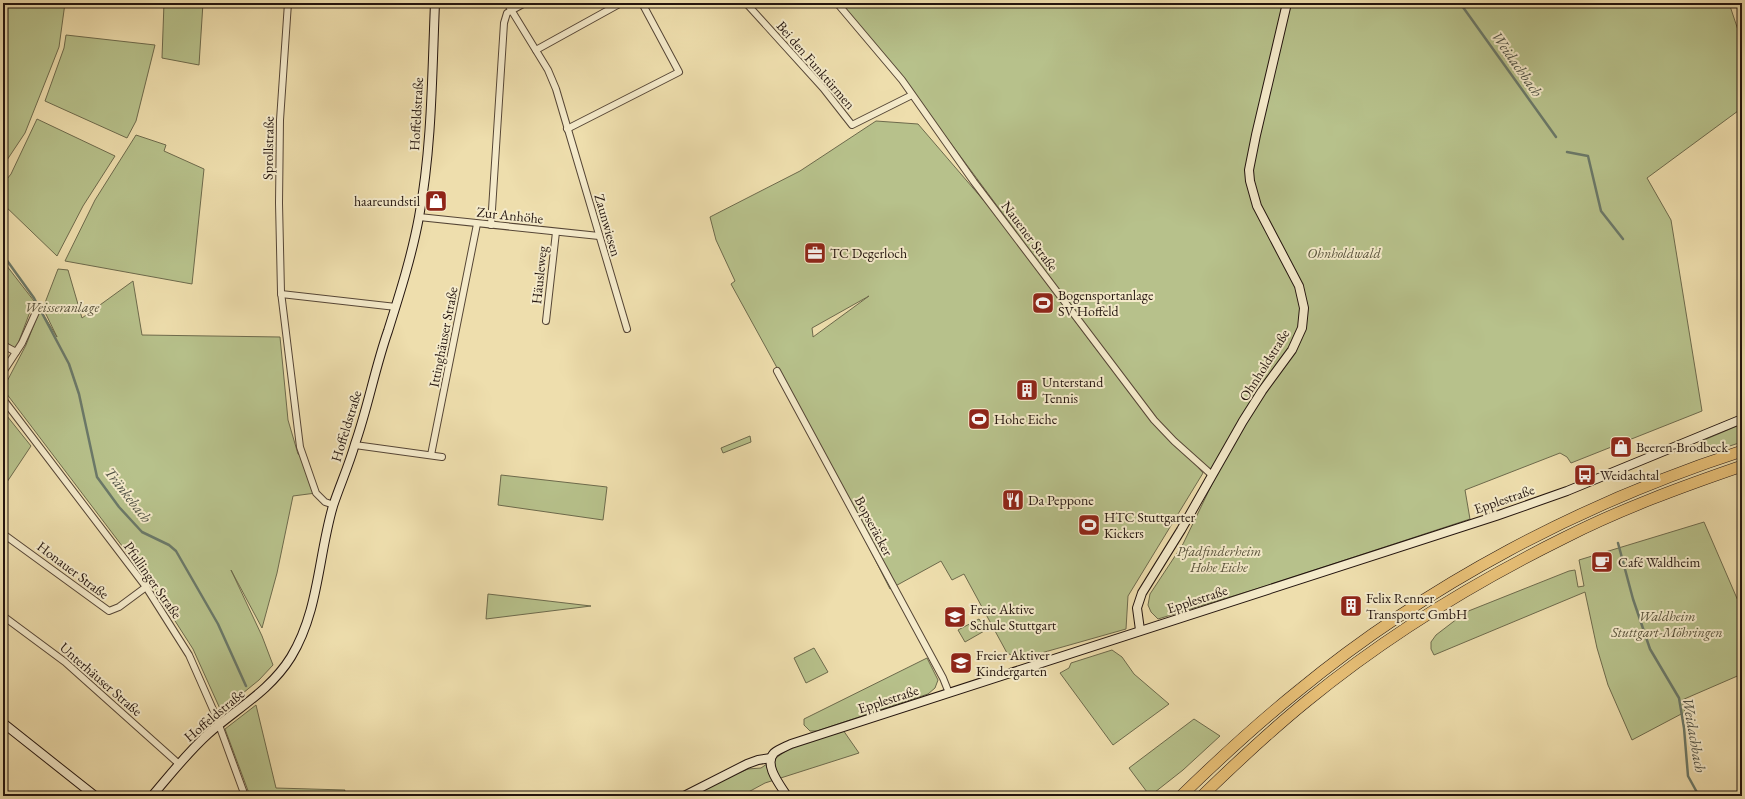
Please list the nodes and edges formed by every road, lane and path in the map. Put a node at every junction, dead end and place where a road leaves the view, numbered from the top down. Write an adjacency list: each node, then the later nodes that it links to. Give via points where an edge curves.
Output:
1 (288, 3): 19 (street, Sprollstraße, via 280,120)
2 (435, 3): 14 (main road, Hoffeldstraße, via 428,153)
3 (506, 3): 10 (street, Zaunwiesen)
4 (525, 3): 10 (street)
5 (621, 3): 11 (street)
6 (642, 3): 13 (street, via 679,72)
7 (746, 3): 12 (street, Bei den Funktürmen, via 823,88 852,125)
8 (837, 3): 12 (street, Nauener Straße)
9 (1287, 3): 35 (main road, Ohnholdstraße, via 1254,141 1249,175 1257,206 1299,286 1303,297 1304,317 1292,350 1262,391)
10 (512, 11): 11 (street, Zaunwiesen); 16 (street, via 507,14 504,22)
11 (536, 50): 13 (street, Zaunwiesen, via 556,89)
12 (912, 95): 35 (street, Nauener Straße, via 992,206 1154,420)
13 (567, 128): 18 (street, Zaunwiesen)
14 (419, 217): 15 (street, Zur Anhöhe); 20 (main road, Hoffeldstraße)
15 (477, 224): 16 (street, Zur Anhöhe); 32 (street, Ittinghäuser Straße)
16 (491, 225): 17 (street, Zur Anhöhe)
17 (556, 232): 18 (street, Zur Anhöhe); 22 (street, Häusleweg)
18 (599, 236): 23 (street, Zaunwiesen)
19 (281, 294): 20 (street); 36 (street, Sprollstraße, via 300,447 316,493)
20 (396, 307): 30 (main road, Hoffeldstraße)
21 (36, 312): 25 (street)
22 (546, 321)
23 (627, 329)
24 (3, 345): 25 (street)
25 (16, 352): 27 (street)
26 (777, 371): 41 (street, Bopseräcker)
27 (3, 372)
28 (3, 399): 38 (street, Pfullinger Straße)
29 (1742, 419): 40 (main road, Epplestraße, via 1567,491 1496,516)
30 (355, 445): 32 (street); 36 (main road, Hoffeldstraße)
31 (1742, 451): 51 (highway, via 1670,476 1577,516 1470,572 1377,631 1298,690 1231,748)
32 (431, 456): 33 (street)
33 (442, 457)
34 (1742, 466): 52 (highway, via 1667,493 1580,530 1460,594 1384,644 1308,701)
35 (1212, 475): 40 (main road, Ohnholdstraße, via 1142,593 1137,608)
36 (334, 505): 43 (main road, Hoffeldstraße, via 311,613 301,638 291,657 274,679)
37 (6, 536): 38 (street, Honauer Straße, via 109,612)
38 (146, 588): 43 (street, Pfullinger Straße, via 189,655)
39 (3, 616): 45 (street, Unterhäuser Straße, via 65,662)
40 (1140, 630): 41 (main road, Epplestraße)
41 (949, 693): 44 (main road, Epplestraße, via 791,744)
42 (3, 723): 46 (main road)
43 (219, 724): 45 (main road, Hoffeldstraße); 48 (street, Pfullinger Straße)
44 (771, 758): 49 (main road, Epplestraße, via 747,764); 50 (main road, via 772,771)
45 (179, 764): 47 (main road, Hoffeldstraße)
46 (95, 796)
47 (152, 796)
48 (245, 796)
49 (684, 796)
50 (787, 796)
51 (1182, 796)
52 (1202, 796)

